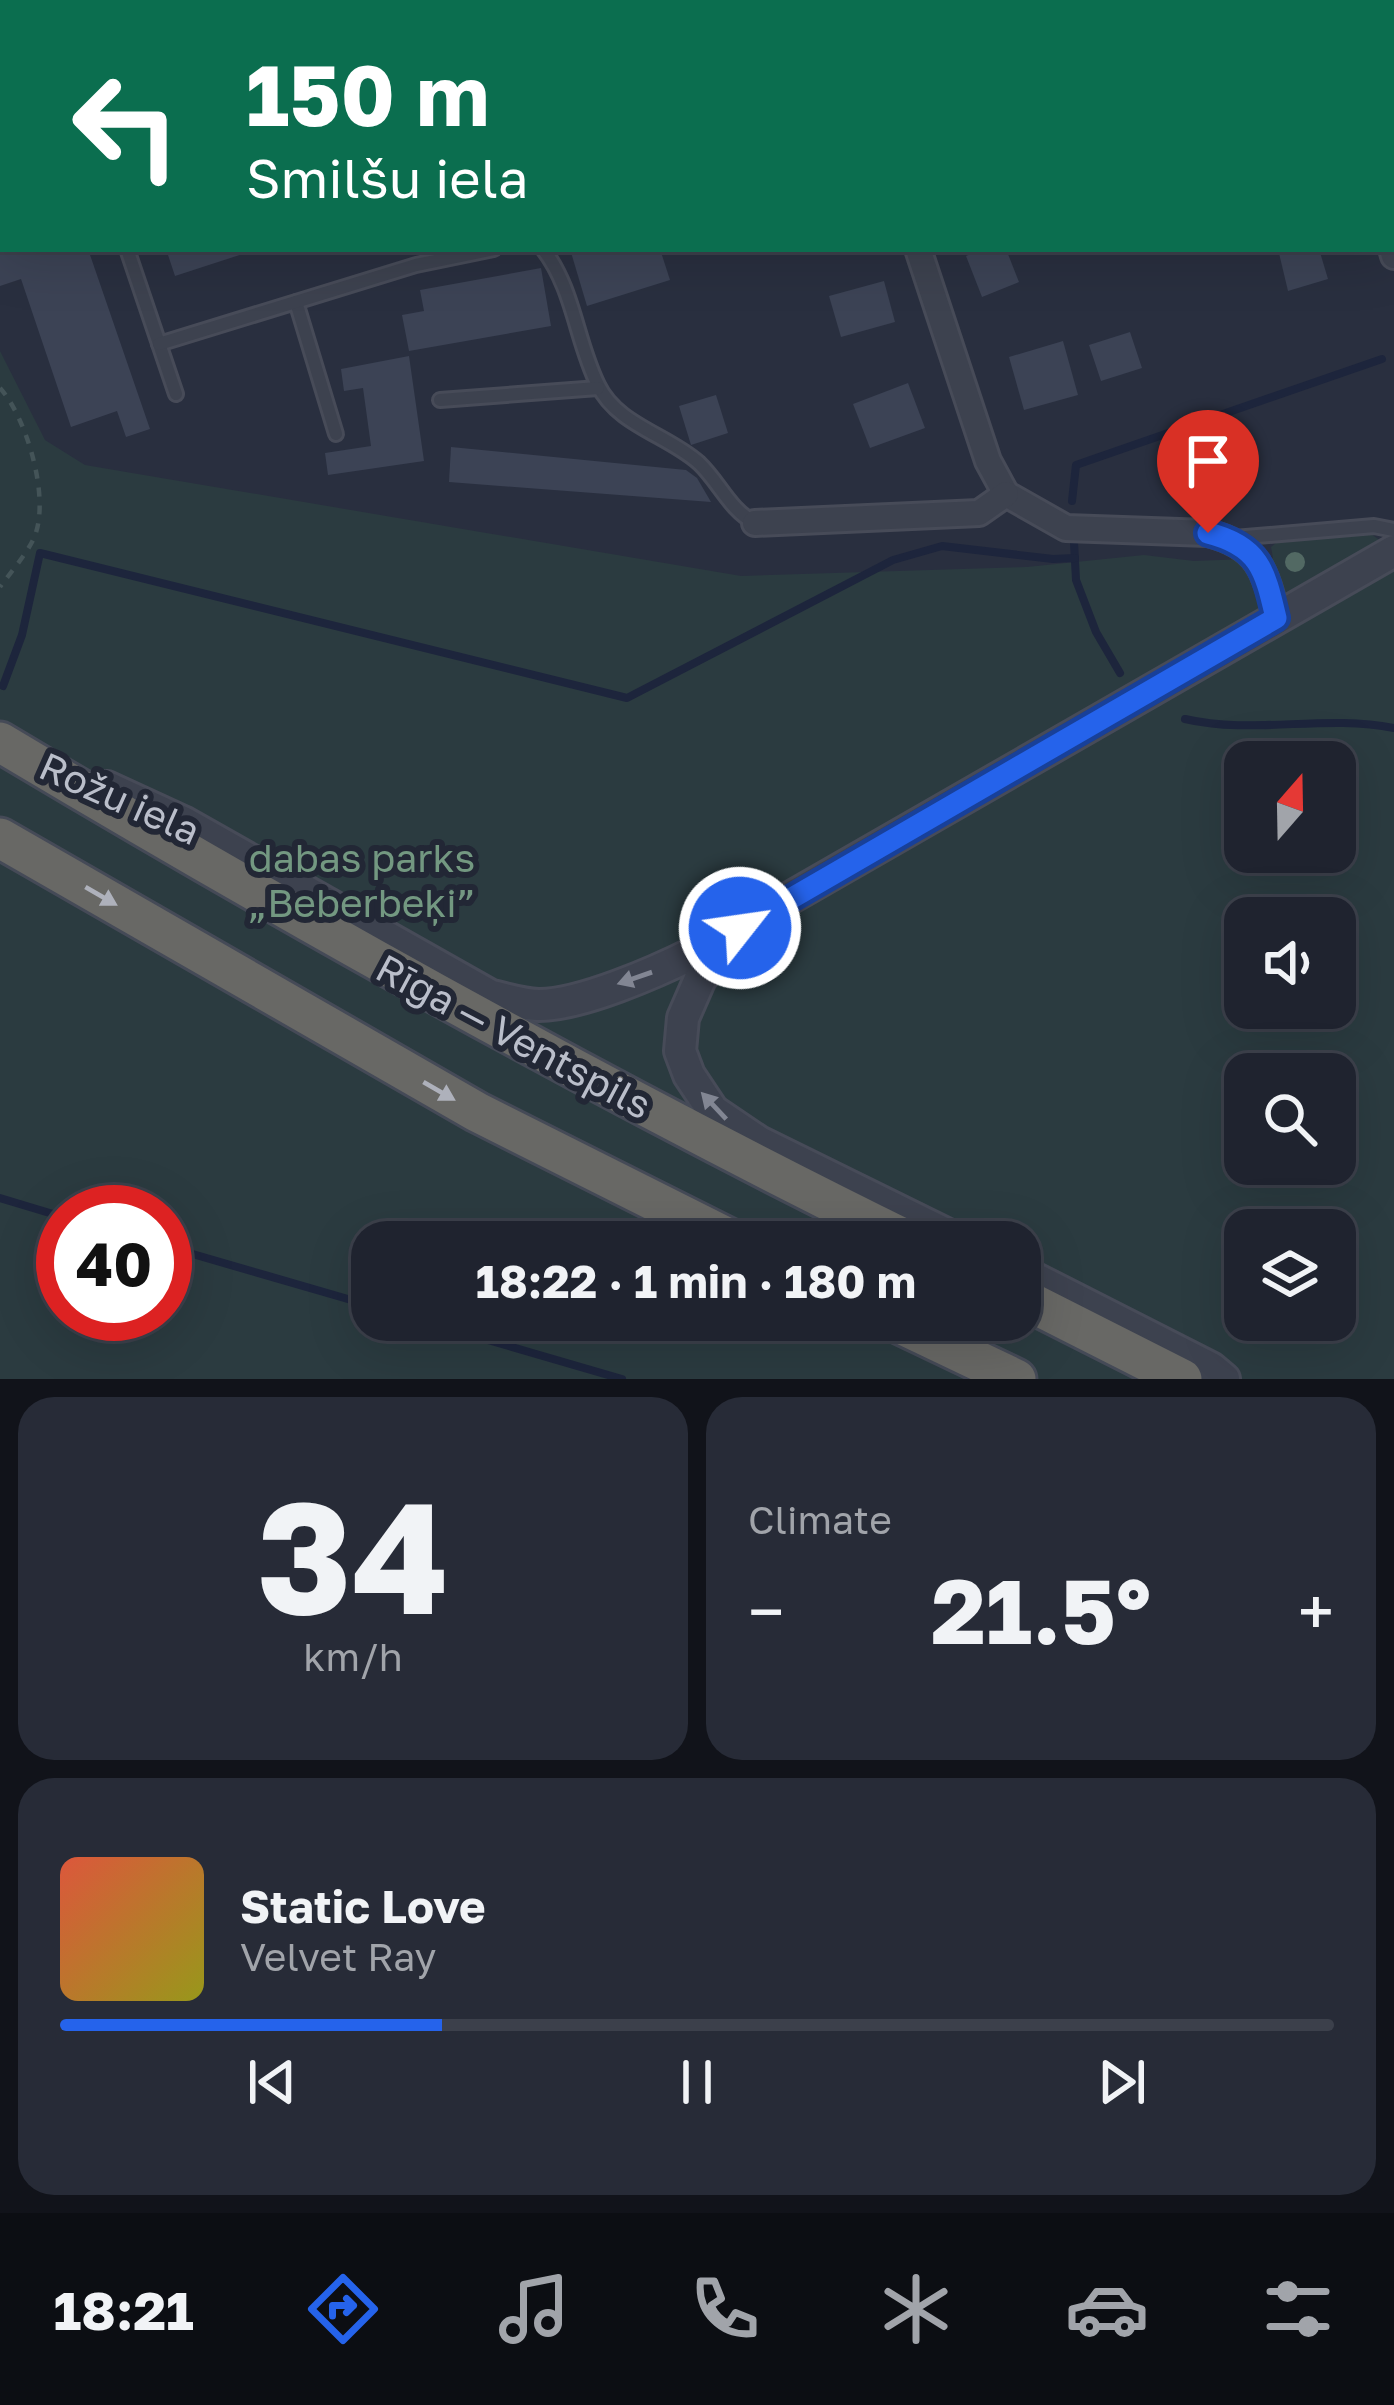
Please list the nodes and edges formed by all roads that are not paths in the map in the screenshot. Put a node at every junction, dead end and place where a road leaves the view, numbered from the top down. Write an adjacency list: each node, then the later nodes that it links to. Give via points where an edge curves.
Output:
1 (128, 252): 6 (lane)
2 (479, 252): 5 (lane)
3 (546, 252): 7 (lane)
4 (919, 252): 11 (street)
5 (296, 302): 6 (lane); 10 (lane)
6 (159, 344): 8 (lane)
7 (598, 388): 9 (lane); 12 (lane, via 616,411 698,463)
8 (176, 394)
9 (440, 400)
10 (336, 434)
11 (1006, 494): 12 (street, via 979,513); 14 (street, via 1066,528)
12 (754, 523)
13 (1394, 530): 14 (lane)
14 (1230, 539): 16 (street, via 1265,572)
15 (1394, 551): 16 (street, Rožu iela)
16 (1276, 618): 19 (street, Rožu iela)
17 (9, 748): 19 (street, Rožu iela, one-way to 17, via 668,966 584,996 538,1005 491,996 183,821); 21 (highway, Rīga — Ventspils, via 366,956)
18 (0, 838): 20 (highway, Rīga — Ventspils, one-way to 20, via 477,1112)
19 (740, 928): 22 (street, Rožu iela, one-way to 19, via 760,1142 713,1111 689,1075 680,1051 683,1018 700,979)
20 (694, 1221)
21 (869, 1221)
22 (920, 1221)
23 (1041, 1282): 28 (street)
24 (1041, 1308): 27 (highway)
25 (936, 1341): 26 (highway)
26 (1016, 1379)
27 (1182, 1379)
28 (1224, 1379)

